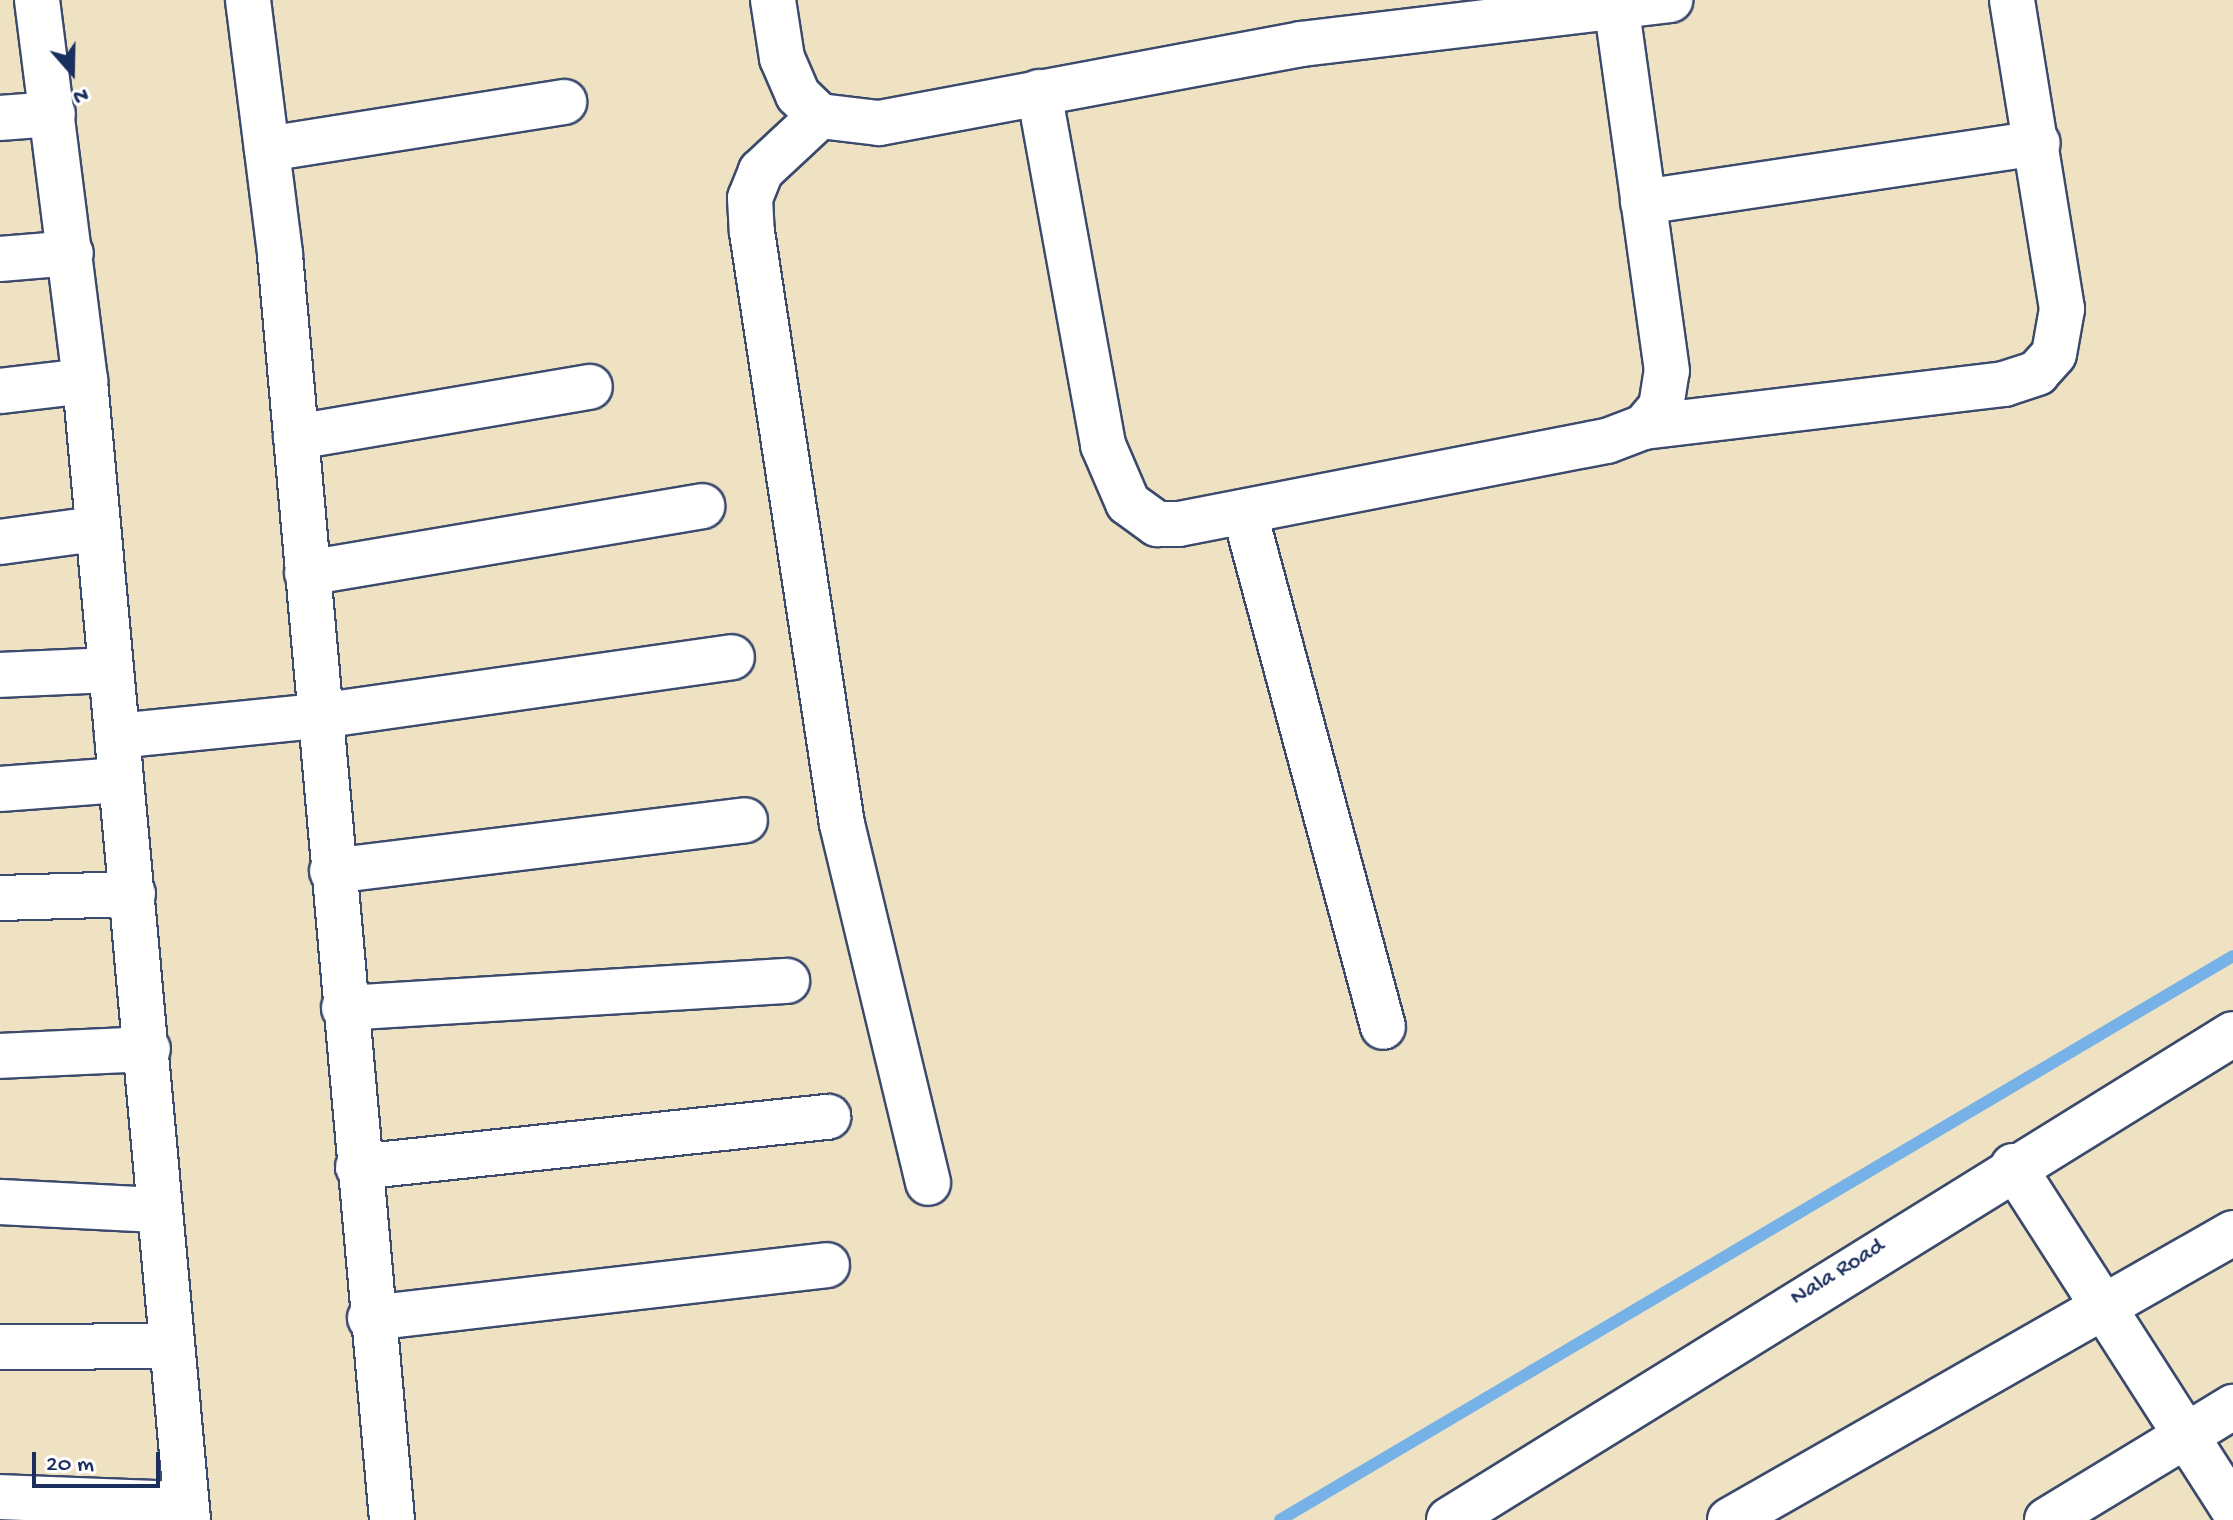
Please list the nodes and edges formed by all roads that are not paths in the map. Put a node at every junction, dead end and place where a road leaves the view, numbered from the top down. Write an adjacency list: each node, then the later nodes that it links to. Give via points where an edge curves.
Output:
1 (37, 0): 9 (street)
2 (773, 0): 10 (street, via 782,58 798,95)
3 (1670, 0): 6 (street)
4 (2012, 0): 12 (street)
5 (256, 1): 13 (street)
6 (1617, 10): 7 (street, via 1301,44); 14 (street)
7 (1039, 92): 10 (street, via 879,123); 23 (street, via 1116,483 1128,503 1157,524)
8 (564, 102): 13 (street)
9 (53, 114): 11 (street); 15 (street)
10 (820, 116): 47 (street, via 761,171 750,198 752,232 842,824)
11 (0, 118)
12 (2038, 143): 14 (street); 20 (street, via 2062,336 2037,373 2004,384)
13 (267, 149): 21 (street)
14 (1643, 202): 20 (street, via 1667,371 1661,407)
15 (71, 253): 16 (street); 17 (street)
16 (0, 259)
17 (85, 381): 19 (street); 24 (street)
18 (590, 387): 21 (street)
19 (0, 391)
20 (1644, 427): 23 (street)
21 (296, 437): 26 (street)
22 (702, 506): 26 (street)
23 (1245, 514): 40 (street)
24 (95, 529): 25 (street); 28 (street)
25 (0, 542)
26 (307, 573): 30 (street)
27 (732, 657): 30 (street)
28 (111, 670): 29 (street); 31 (street)
29 (0, 675)
30 (319, 716): 31 (street); 35 (street)
31 (117, 736): 32 (street)
32 (121, 780): 33 (street); 36 (street)
33 (0, 789)
34 (745, 820): 35 (street)
35 (332, 871): 39 (street)
36 (133, 894): 37 (street); 42 (street)
37 (0, 898)
38 (787, 981): 39 (street)
39 (344, 1008): 46 (street)
40 (1383, 1027)
41 (2233, 1034): 45 (street, Nala Road)
42 (148, 1049): 43 (street); 49 (street)
43 (0, 1056)
44 (828, 1117): 46 (street)
45 (2013, 1166): 52 (street); 62 (street, Nala Road)
46 (358, 1167): 53 (street)
47 (928, 1183)
48 (0, 1202): 49 (street)
49 (159, 1210): 54 (street)
50 (2233, 1233): 52 (street)
51 (827, 1265): 53 (street)
52 (2100, 1305): 57 (street); 63 (street)
53 (370, 1318): 61 (street)
54 (171, 1346): 55 (street); 60 (street)
55 (0, 1347)
56 (2233, 1407): 57 (street)
57 (2190, 1435): 59 (street); 64 (street)
58 (0, 1497): 60 (street)
59 (2233, 1509)
60 (187, 1512)
61 (392, 1520)
62 (1449, 1520)
63 (1730, 1520)
64 (2047, 1520)

